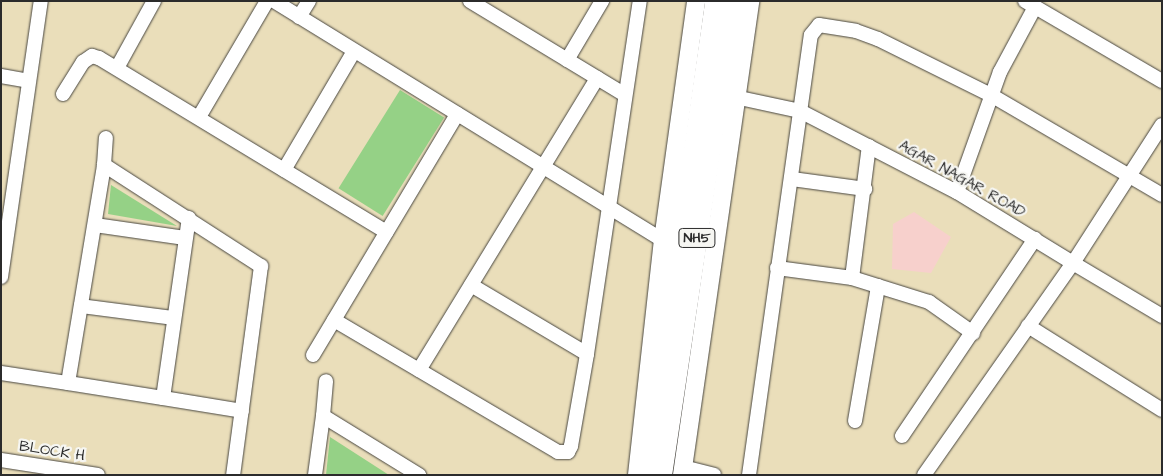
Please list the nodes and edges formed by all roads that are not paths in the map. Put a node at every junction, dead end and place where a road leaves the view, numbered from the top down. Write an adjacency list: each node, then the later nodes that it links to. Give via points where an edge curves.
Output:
1 (41, 1): 20 (street)
2 (154, 1): 17 (street)
3 (268, 1): 28 (street)
4 (274, 1): 14 (street)
5 (308, 1): 14 (street)
6 (470, 1): 16 (street)
7 (602, 1): 16 (street)
8 (640, 1): 23 (street)
9 (696, 1): 46 (main road)
10 (715, 1): 79 (highway, NH5)
11 (733, 1): 80 (highway, NH5)
12 (750, 1): 25 (main road)
13 (1030, 4): 21 (street); 24 (street)
14 (299, 17): 15 (street)
15 (354, 50): 27 (street); 34 (street)
16 (568, 60): 19 (street)
17 (117, 68): 22 (street, via 92,56); 28 (street)
18 (1, 76): 20 (street)
19 (597, 78): 23 (street); 33 (street)
20 (29, 81): 49 (street)
21 (1162, 82)
22 (63, 94)
23 (625, 95): 40 (street)
24 (991, 95): 26 (street, via 878,38 856,30 819,25 811,35); 35 (street); 38 (street)
25 (735, 97): 26 (street, AGAR NAGAR ROAD); 72 (main road)
26 (800, 111): 31 (street, AGAR NAGAR ROAD); 36 (street)
27 (457, 114): 33 (street); 43 (street)
28 (199, 117): 34 (street)
29 (1161, 130): 35 (street)
30 (106, 138): 32 (street)
31 (869, 146): 37 (street); 38 (street, AGAR NAGAR ROAD)
32 (104, 165): 41 (street); 42 (street)
33 (544, 167): 40 (street); 51 (street)
34 (284, 170): 43 (street)
35 (1130, 177): 39 (street); 47 (street)
36 (792, 179): 37 (street); 48 (street)
37 (865, 189): 50 (street)
38 (957, 192): 45 (street, AGAR NAGAR ROAD)
39 (1162, 195)
40 (609, 206): 46 (street); 59 (street)
41 (189, 218): 44 (street); 67 (street, via 260,266)
42 (95, 226): 44 (street); 53 (street)
43 (386, 232): 56 (street)
44 (185, 238): 55 (street)
45 (1034, 239): 47 (street, AGAR NAGAR ROAD); 58 (street)
46 (663, 240): 78 (main road)
47 (1073, 263): 54 (street, AGAR NAGAR ROAD); 57 (street)
48 (777, 268): 50 (street); 82 (street)
49 (1, 277)
50 (852, 278): 52 (street)
51 (471, 285): 59 (street); 61 (street)
52 (878, 286): 58 (street, via 929,302); 69 (street)
53 (81, 306): 55 (street); 64 (street)
54 (1162, 316)
55 (173, 318): 65 (street)
56 (334, 320): 60 (street); 61 (street)
57 (1028, 326): 66 (street); 83 (street)
58 (973, 333): 70 (street)
59 (587, 354): 61 (street, via 571,446 563,453)
60 (313, 355)
61 (419, 370)
62 (1, 373): 64 (street)
63 (326, 380): 68 (street)
64 (68, 383): 65 (street)
65 (163, 398): 67 (street)
66 (1162, 410)
67 (242, 411): 75 (street)
68 (323, 416): 76 (street); 77 (street)
69 (855, 421)
70 (902, 436)
71 (1, 460): 73 (street, BLOCK H)
72 (683, 471): 81 (street)
73 (73, 473): 74 (street, BLOCK H)
74 (98, 475)
75 (233, 475)
76 (315, 475)
77 (419, 475)
78 (637, 475)
79 (647, 475)
80 (662, 475)
81 (714, 475)
82 (749, 475)
83 (924, 475)

